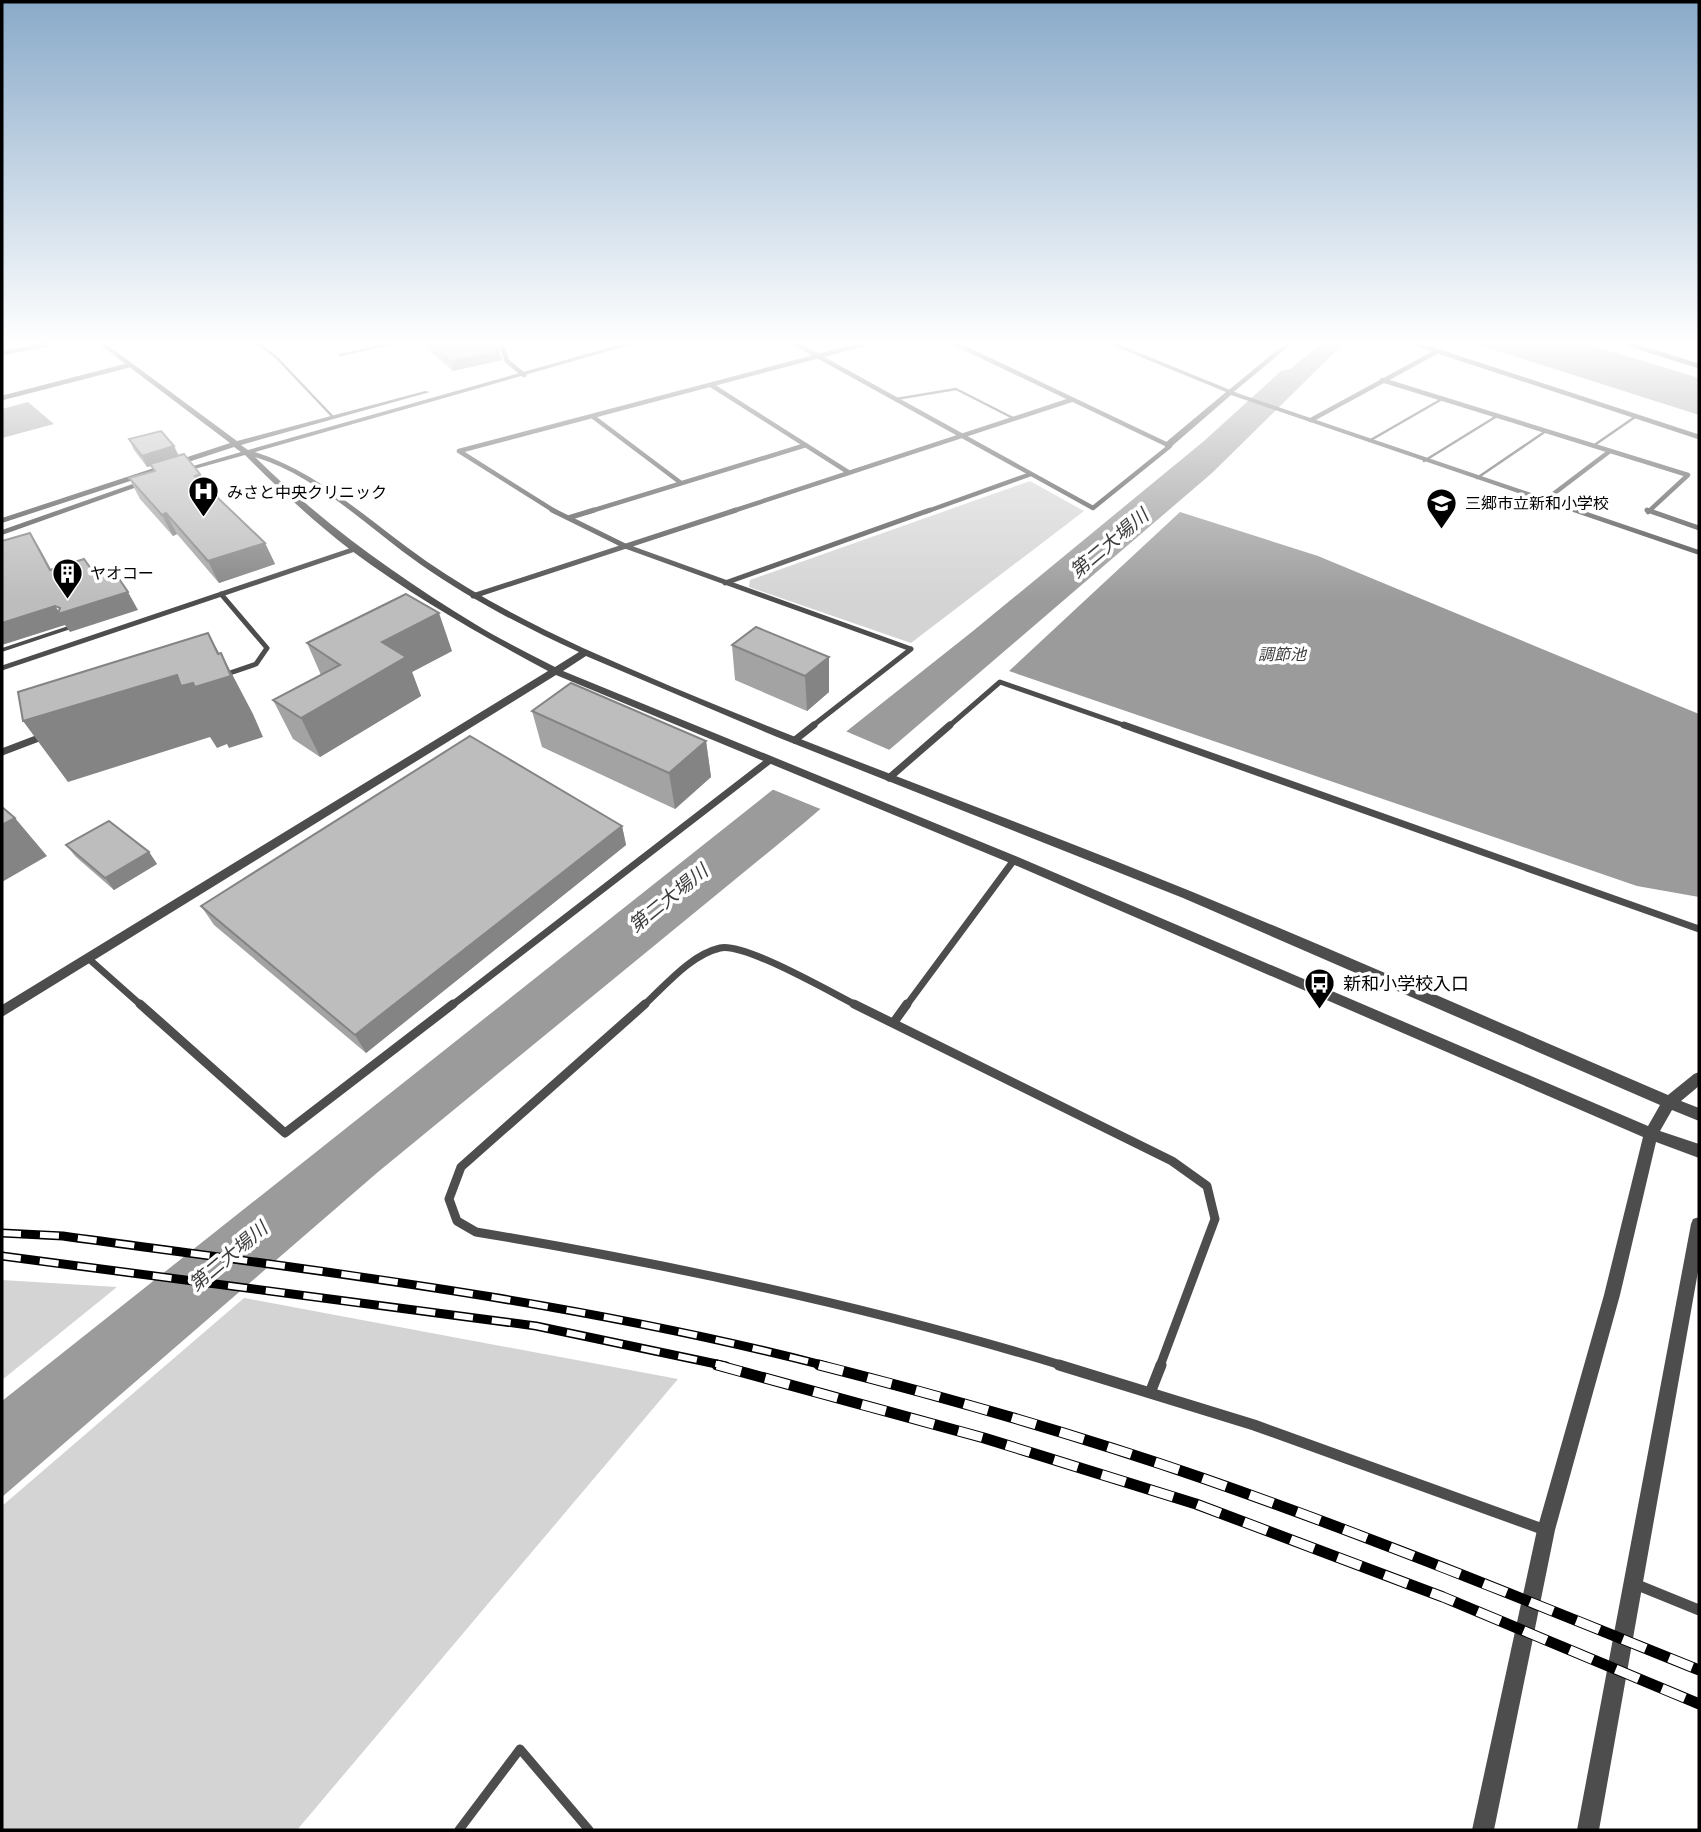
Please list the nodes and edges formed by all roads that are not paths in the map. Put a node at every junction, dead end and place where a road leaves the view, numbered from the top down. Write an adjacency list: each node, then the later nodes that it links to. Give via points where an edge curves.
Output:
1 (216, 429): 21 (street)
2 (285, 429): 21 (street)
3 (324, 429): 25 (street)
4 (541, 429): 33 (street, via 459,451)
5 (610, 429): 31 (street)
6 (781, 429): 22 (street)
7 (951, 429): 18 (street)
8 (978, 429): 18 (street)
9 (1136, 429): 23 (street)
10 (1188, 429): 23 (street)
11 (1337, 429): 20 (street)
12 (1389, 429): 20 (lane)
13 (1475, 429): 27 (lane)
14 (1541, 429): 17 (street)
15 (1617, 429): 24 (lane)
16 (1673, 429): 19 (street)
17 (1546, 431): 24 (street); 30 (lane)
18 (961, 435): 28 (street); 29 (street)
19 (1699, 438)
20 (1369, 441): 27 (street)
21 (235, 444): 25 (street); 34 (street)
22 (806, 445): 28 (street); 31 (street)
23 (1168, 445): 29 (street, via 1093,508)
24 (1593, 446): 26 (street)
25 (245, 451): 36 (street); 38 (street); 42 (street, via 269,457 321,484 385,536)
26 (1610, 451): 32 (street); 35 (street, via 1688,475 1646,511)
27 (1424, 460): 30 (street)
28 (848, 472): 37 (street)
29 (1031, 474): 40 (street)
30 (1477, 478): 32 (street)
31 (681, 484): 33 (street)
32 (1544, 501): 39 (street)
33 (567, 518): 37 (street)
34 (2, 521)
35 (1699, 528)
36 (2, 533)
37 (625, 546): 40 (street); 42 (street)
38 (355, 549): 41 (street); 47 (street, via 461,620)
39 (1699, 553)
40 (724, 584): 50 (street, via 911,649)
41 (220, 594): 46 (street); 48 (street, via 267,648 256,664)
42 (473, 596): 45 (street)
43 (68, 628): 44 (lane)
44 (2, 650)
45 (586, 652): 47 (street); 50 (street)
46 (2, 668)
47 (555, 671): 52 (street); 56 (street)
48 (222, 676)
49 (49, 734): 51 (street)
50 (800, 742): 53 (street)
51 (2, 751)
52 (776, 762): 54 (street); 56 (street, via 285,1133)
53 (883, 776): 55 (street, via 1000,682); 60 (street, via 1113,865)
54 (1014, 860): 58 (street); 62 (street)
55 (1699, 929)
56 (89, 959): 57 (street)
57 (2, 1012)
58 (894, 1022): 65 (street, via 1172,1161 1207,1186 1215,1219); 65 (street, via 745,950 721,947 694,960 461,1167 449,1199 457,1221 476,1232 609,1254 814,1300 1031,1356)
59 (1699, 1078): 60 (street)
60 (1668, 1102): 61 (street); 62 (street)
61 (1699, 1115)
62 (1651, 1134): 63 (street); 66 (street, via 1612,1296)
63 (1699, 1151)
64 (1699, 1224): 67 (street)
65 (1150, 1393): 66 (street, via 1254,1425)
66 (1546, 1530): 71 (street)
67 (1634, 1584): 68 (street); 72 (street)
68 (1699, 1610)
69 (459, 1830): 70 (lane, via 520,1749)
70 (589, 1830)
71 (1483, 1830)
72 (1588, 1830)

